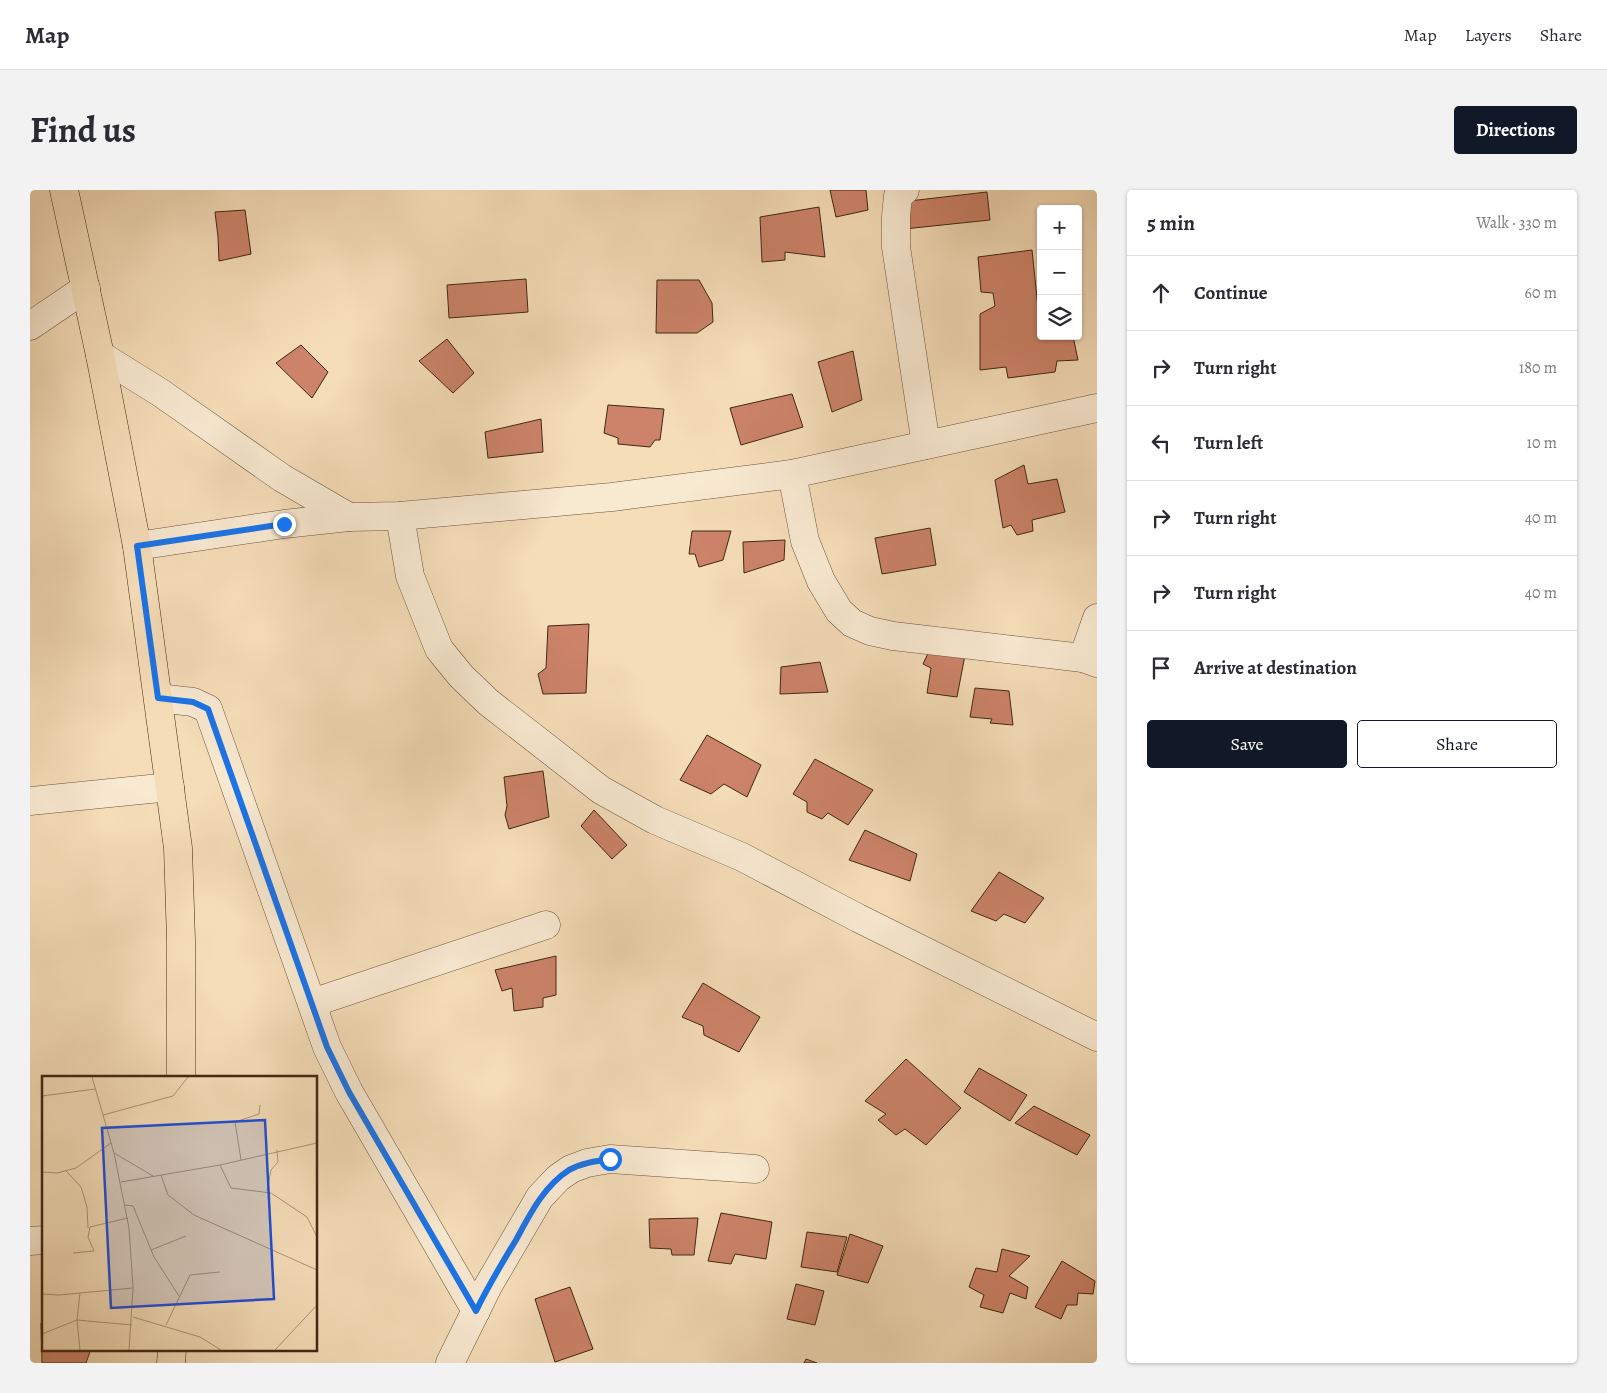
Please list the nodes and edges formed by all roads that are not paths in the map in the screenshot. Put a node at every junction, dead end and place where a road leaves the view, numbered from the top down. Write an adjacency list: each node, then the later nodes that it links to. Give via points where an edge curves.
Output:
1 (64, 190): 3 (main road)
2 (904, 190): 7 (street, via 898,196 896,247)
3 (86, 288): 4 (street); 5 (main road)
4 (30, 326)
5 (100, 354): 10 (street, via 282,478); 11 (main road)
6 (1097, 408): 7 (street)
7 (926, 445): 8 (street)
8 (792, 474): 9 (street, via 612,497); 13 (street, via 805,541 820,581 839,611 852,623 893,636)
9 (400, 516): 10 (street); 19 (street, via 410,576 439,649 488,702 593,785 640,812 742,857)
10 (349, 517): 11 (street)
11 (137, 546): 14 (main road)
12 (1097, 618): 13 (street)
13 (1090, 661)
14 (158, 698): 15 (main road); 18 (street, via 193,702 208,709)
15 (170, 787): 16 (street); 20 (main road, via 178,848 182,940)
16 (30, 801)
17 (546, 925): 18 (street)
18 (312, 1003): 22 (street, via 327,1047 349,1092)
19 (1097, 1037)
20 (181, 1076)
21 (755, 1169): 22 (street, via 610,1159 571,1169 540,1197)
22 (476, 1311): 25 (street)
23 (172, 1350): 24 (main road)
24 (171, 1363)
25 (450, 1363)

